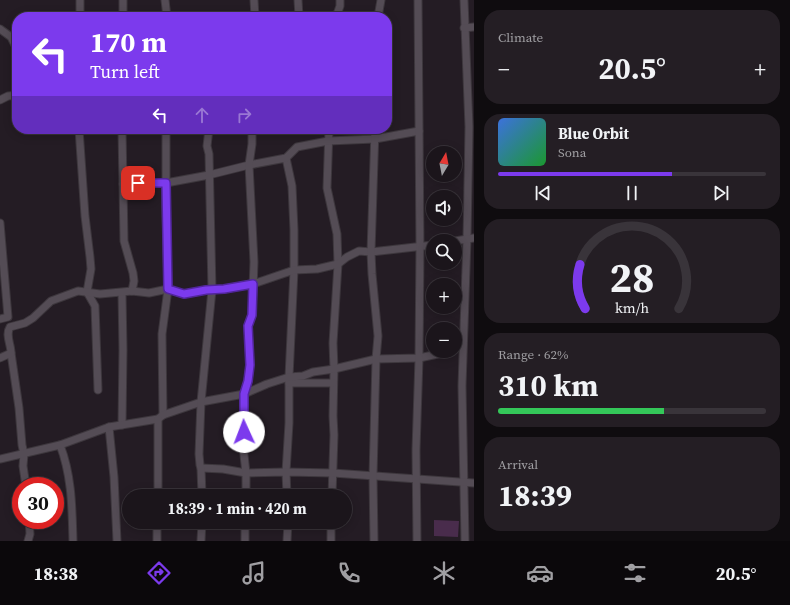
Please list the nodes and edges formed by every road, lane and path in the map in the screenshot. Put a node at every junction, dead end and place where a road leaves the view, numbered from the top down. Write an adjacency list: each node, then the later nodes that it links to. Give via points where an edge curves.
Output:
1 (80, 0): 10 (street)
2 (123, 0): 11 (street)
3 (165, 0): 12 (street)
4 (254, 0): 13 (street)
5 (298, 0): 14 (street)
6 (340, 0): 15 (street)
7 (381, 0): 16 (street)
8 (418, 0): 24 (street)
9 (464, 0): 18 (street)
10 (80, 12)
11 (123, 12)
12 (166, 12)
13 (255, 12)
14 (299, 12)
15 (338, 12)
16 (379, 12)
17 (474, 27): 18 (street)
18 (464, 28): 23 (street)
19 (0, 29): 20 (street)
20 (12, 39)
21 (12, 96): 22 (street)
22 (0, 100)
23 (471, 127): 40 (street)
24 (419, 131): 32 (street); 42 (street)
25 (79, 134): 50 (street, via 91,269)
26 (122, 134): 38 (street)
27 (166, 134): 37 (street)
28 (208, 134): 36 (street)
29 (252, 134): 35 (street)
30 (329, 134): 33 (street)
31 (375, 134): 32 (street)
32 (375, 140): 33 (street); 43 (street)
33 (328, 141): 34 (street, via 297,147); 44 (street, via 327,188 336,234)
34 (286, 158): 35 (street); 45 (street, via 292,186)
35 (249, 164): 36 (street); 46 (street, via 254,247)
36 (208, 175): 37 (street); 48 (street)
37 (166, 183): 38 (street); 47 (street)
38 (123, 184): 49 (street, via 124,241 133,273)
39 (0, 223): 52 (street, via 8,317)
40 (471, 238): 53 (street)
41 (426, 247): 42 (street)
42 (420, 248): 43 (street); 57 (street)
43 (372, 252): 44 (street, via 353,253); 58 (street, via 378,336)
44 (338, 264): 45 (street, via 317,269); 59 (street)
45 (294, 270): 46 (street); 60 (street)
46 (253, 284): 48 (street); 63 (street, via 252,315 248,326 250,365)
47 (168, 289): 48 (street, via 184,294); 49 (street, via 149,293); 65 (street, via 162,334)
48 (212, 290): 64 (street)
49 (132, 291): 51 (street)
50 (87, 292): 51 (street); 54 (street, via 71,293 51,301 33,318 10,327 7,333); 62 (street, via 95,306)
51 (122, 293): 66 (street)
52 (0, 319)
53 (464, 349): 78 (street)
54 (11, 353): 56 (street); 69 (street)
55 (426, 357): 57 (street)
56 (0, 358)
57 (419, 358): 58 (street); 77 (street)
58 (376, 359): 59 (street); 75 (street)
59 (334, 369): 60 (street, via 313,372); 61 (street)
60 (289, 380): 61 (street); 63 (street, via 267,384); 72 (street)
61 (333, 383): 74 (street)
62 (98, 390)
63 (244, 394): 64 (street); 73 (street, via 243,446)
64 (201, 402): 65 (street); 71 (street, via 199,454)
65 (160, 417): 66 (street); 80 (street)
66 (122, 425): 67 (street)
67 (109, 428): 68 (street); 93 (street)
68 (60, 445): 69 (street); 92 (street, via 69,476)
69 (24, 454): 70 (street); 76 (street)
70 (0, 459)
71 (202, 468): 73 (street); 81 (street)
72 (286, 472): 73 (street); 74 (street); 83 (street)
73 (246, 473): 82 (street)
74 (332, 473): 75 (street); 84 (street)
75 (373, 476): 77 (street); 99 (street)
76 (25, 477)
77 (416, 480): 78 (street); 100 (street)
78 (463, 482): 79 (street); 101 (street)
79 (474, 483)
80 (158, 489)
81 (202, 489)
82 (246, 489)
83 (287, 489)
84 (332, 489)
85 (30, 529): 91 (street)
86 (157, 529): 94 (street)
87 (202, 529): 95 (street)
88 (245, 529): 96 (street)
89 (288, 529): 97 (street)
90 (331, 529): 98 (street)
91 (28, 541)
92 (73, 541)
93 (117, 541)
94 (157, 541)
95 (201, 541)
96 (245, 541)
97 (288, 541)
98 (331, 541)
99 (374, 541)
100 (417, 541)
101 (464, 541)

